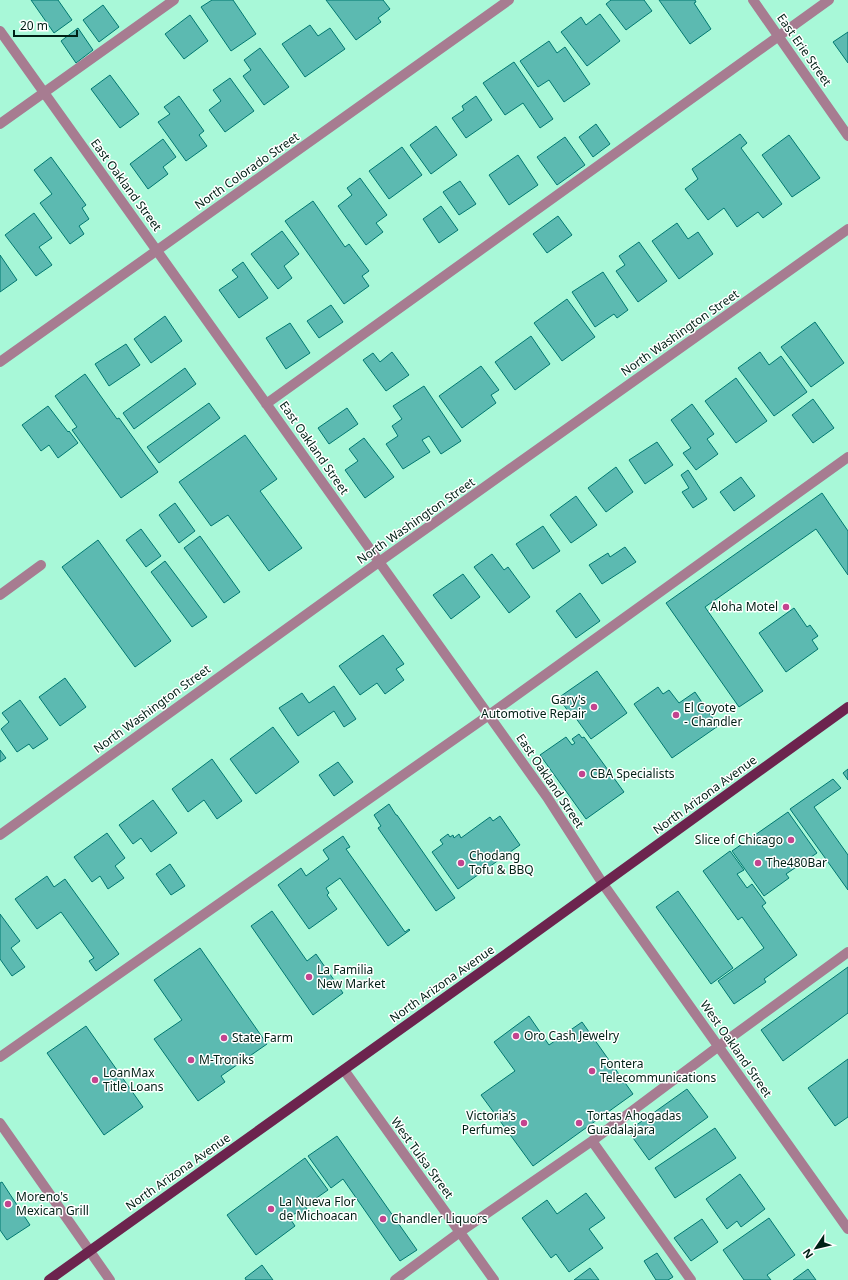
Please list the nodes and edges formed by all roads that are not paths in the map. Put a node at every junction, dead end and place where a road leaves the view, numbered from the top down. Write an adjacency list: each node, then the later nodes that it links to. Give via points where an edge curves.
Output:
1 (174, 0): 7 (street)
2 (509, 0): 11 (street, North Colorado Street)
3 (753, 0): 6 (street, East Erie Street)
4 (829, 0): 6 (street)
5 (0, 31): 7 (street, East Oakland Street)
6 (779, 36): 9 (street, East Erie Street); 13 (street)
7 (44, 93): 8 (street); 11 (street, East Oakland Street)
8 (0, 124)
9 (848, 136)
10 (848, 229): 15 (street, North Washington Street)
11 (157, 250): 12 (street, North Colorado Street); 13 (street, East Oakland Street)
12 (0, 362)
13 (266, 404): 15 (street, East Oakland Street)
14 (848, 457): 19 (street)
15 (379, 562): 19 (street, East Oakland Street); 20 (street, North Washington Street)
16 (41, 565): 17 (street)
17 (0, 595)
18 (848, 707): 21 (main road, North Arizona Avenue)
19 (489, 715): 21 (street, East Oakland Street, via 547,797); 24 (street)
20 (0, 835)
21 (603, 884): 23 (street, West Oakland Street); 25 (main road, North Arizona Avenue)
22 (848, 952): 23 (street)
23 (719, 1046): 27 (street); 28 (street, West Oakland Street)
24 (0, 1057)
25 (344, 1070): 29 (street, West Tulsa Street); 30 (main road, North Arizona Avenue)
26 (0, 1123): 30 (street)
27 (592, 1141): 29 (street); 35 (street)
28 (848, 1229)
29 (460, 1232): 33 (street); 34 (street, West Tulsa Street)
30 (90, 1250): 31 (main road, North Arizona Avenue); 32 (street)
31 (49, 1280)
32 (110, 1280)
33 (395, 1280)
34 (494, 1280)
35 (692, 1280)

